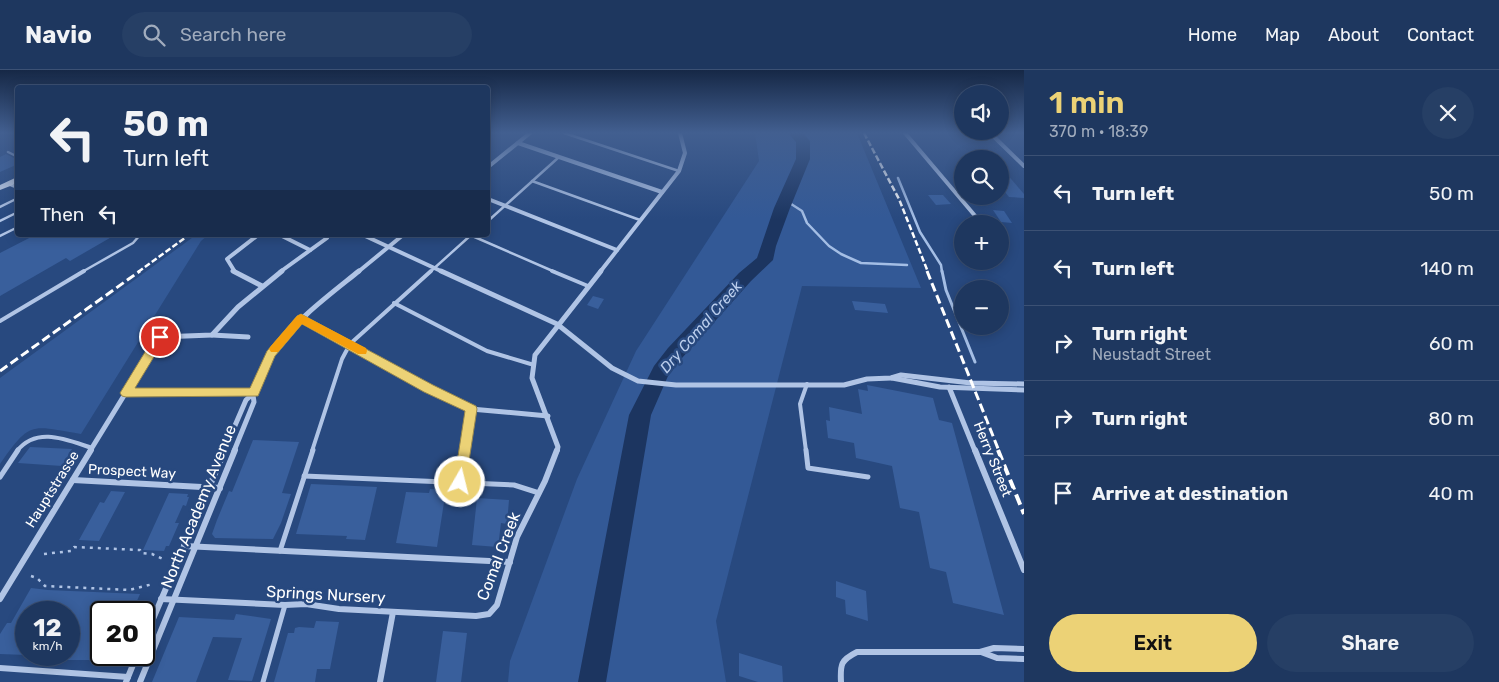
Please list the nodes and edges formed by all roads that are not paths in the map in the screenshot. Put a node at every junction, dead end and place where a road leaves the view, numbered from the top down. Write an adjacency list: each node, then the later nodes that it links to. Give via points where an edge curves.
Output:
1 (554, 162): 8 (lane)
2 (572, 162): 12 (street)
3 (650, 162): 6 (lane)
4 (682, 162): 6 (street)
5 (929, 162): 18 (street)
6 (679, 171): 12 (street)
7 (15, 181): 9 (main road)
8 (532, 182): 15 (lane); 20 (lane)
9 (8, 184): 10 (lane); 11 (main road)
10 (15, 187)
11 (0, 188)
12 (662, 192): 20 (street)
13 (15, 200): 16 (lane)
14 (490, 200): 15 (street)
15 (505, 206): 19 (lane); 34 (street)
16 (0, 207)
17 (15, 214): 21 (lane)
18 (974, 215)
19 (490, 219)
20 (640, 220): 34 (street)
21 (0, 221)
22 (15, 228): 23 (lane)
23 (0, 236)
24 (138, 237): 40 (lane)
25 (255, 237): 36 (street, via 227,259 233,271)
26 (284, 237): 33 (street)
27 (365, 237): 32 (street)
28 (400, 237): 32 (street)
29 (468, 237): 35 (lane)
30 (475, 237): 37 (lane)
31 (326, 238): 33 (street)
32 (388, 247): 35 (street); 39 (street)
33 (310, 250): 36 (street)
34 (617, 250): 37 (street)
35 (432, 268): 38 (lane); 41 (street)
36 (262, 286): 42 (street, via 229,313)
37 (588, 286): 41 (street)
38 (394, 303): 44 (lane); 45 (lane, via 487,351)
39 (301, 318): 44 (street); 52 (street, via 271,354)
40 (0, 321)
41 (557, 324): 45 (street, via 535,355); 47 (street, via 612,368 638,381 676,385)
42 (212, 335): 43 (street); 51 (street, Hauptstrasse, via 160,337)
43 (248, 337)
44 (350, 344): 53 (street); 56 (lane, via 342,358)
45 (534, 365): 54 (street, Comal Creek, via 532,378)
46 (891, 378): 47 (street, via 867,379 844,385); 48 (street, via 901,375 971,383); 49 (street)
47 (806, 384): 58 (lane, via 800,404 808,468)
48 (1024, 384)
49 (949, 387): 50 (street); 68 (street, Herry Street)
50 (1024, 390)
51 (126, 393): 52 (street); 55 (street, Hauptstrasse)
52 (253, 394): 61 (street, North Academy Avenue, via 246,400); 62 (street, North Academy Avenue, via 254,402)
53 (471, 409): 54 (street); 60 (lane)
54 (548, 416): 63 (street, Comal Creek, via 558,447)
55 (92, 448): 57 (lane, via 43,436 34,437 23,444); 59 (street, Hauptstrasse)
56 (304, 476): 60 (lane); 66 (lane)
57 (0, 477)
58 (868, 477)
59 (73, 480): 61 (street, Prospect Way); 69 (street, Hauptstrasse)
60 (460, 482): 63 (lane, via 518,485)
61 (208, 487): 62 (street, Prospect Way); 64 (street, North Academy Avenue)
62 (220, 488): 65 (street, North Academy Avenue)
63 (539, 493): 67 (street, Comal Creek, via 517,537)
64 (184, 546): 65 (street); 70 (street, North Academy Avenue)
65 (196, 546): 66 (street); 71 (street, North Academy Avenue)
66 (280, 551): 67 (street)
67 (510, 562): 75 (street, Comal Creek, via 498,602)
68 (1024, 570)
69 (0, 599)
70 (161, 599): 71 (street, Springs Nursery); 74 (street, North Academy Avenue)
71 (174, 600): 72 (street, Springs Nursery); 82 (street, North Academy Avenue)
72 (284, 605): 73 (street, Springs Nursery); 83 (lane)
73 (392, 612): 75 (street, Springs Nursery); 84 (street)
74 (155, 613)
75 (490, 614)
76 (1024, 649): 77 (street, via 994,648)
77 (980, 652): 78 (street, via 996,658); 85 (street, via 858,652 845,658 840,669)
78 (1024, 659)
79 (133, 666): 81 (street)
80 (0, 668): 81 (street)
81 (127, 679)
82 (140, 682)
83 (263, 682)
84 (380, 682)
85 (841, 682)

